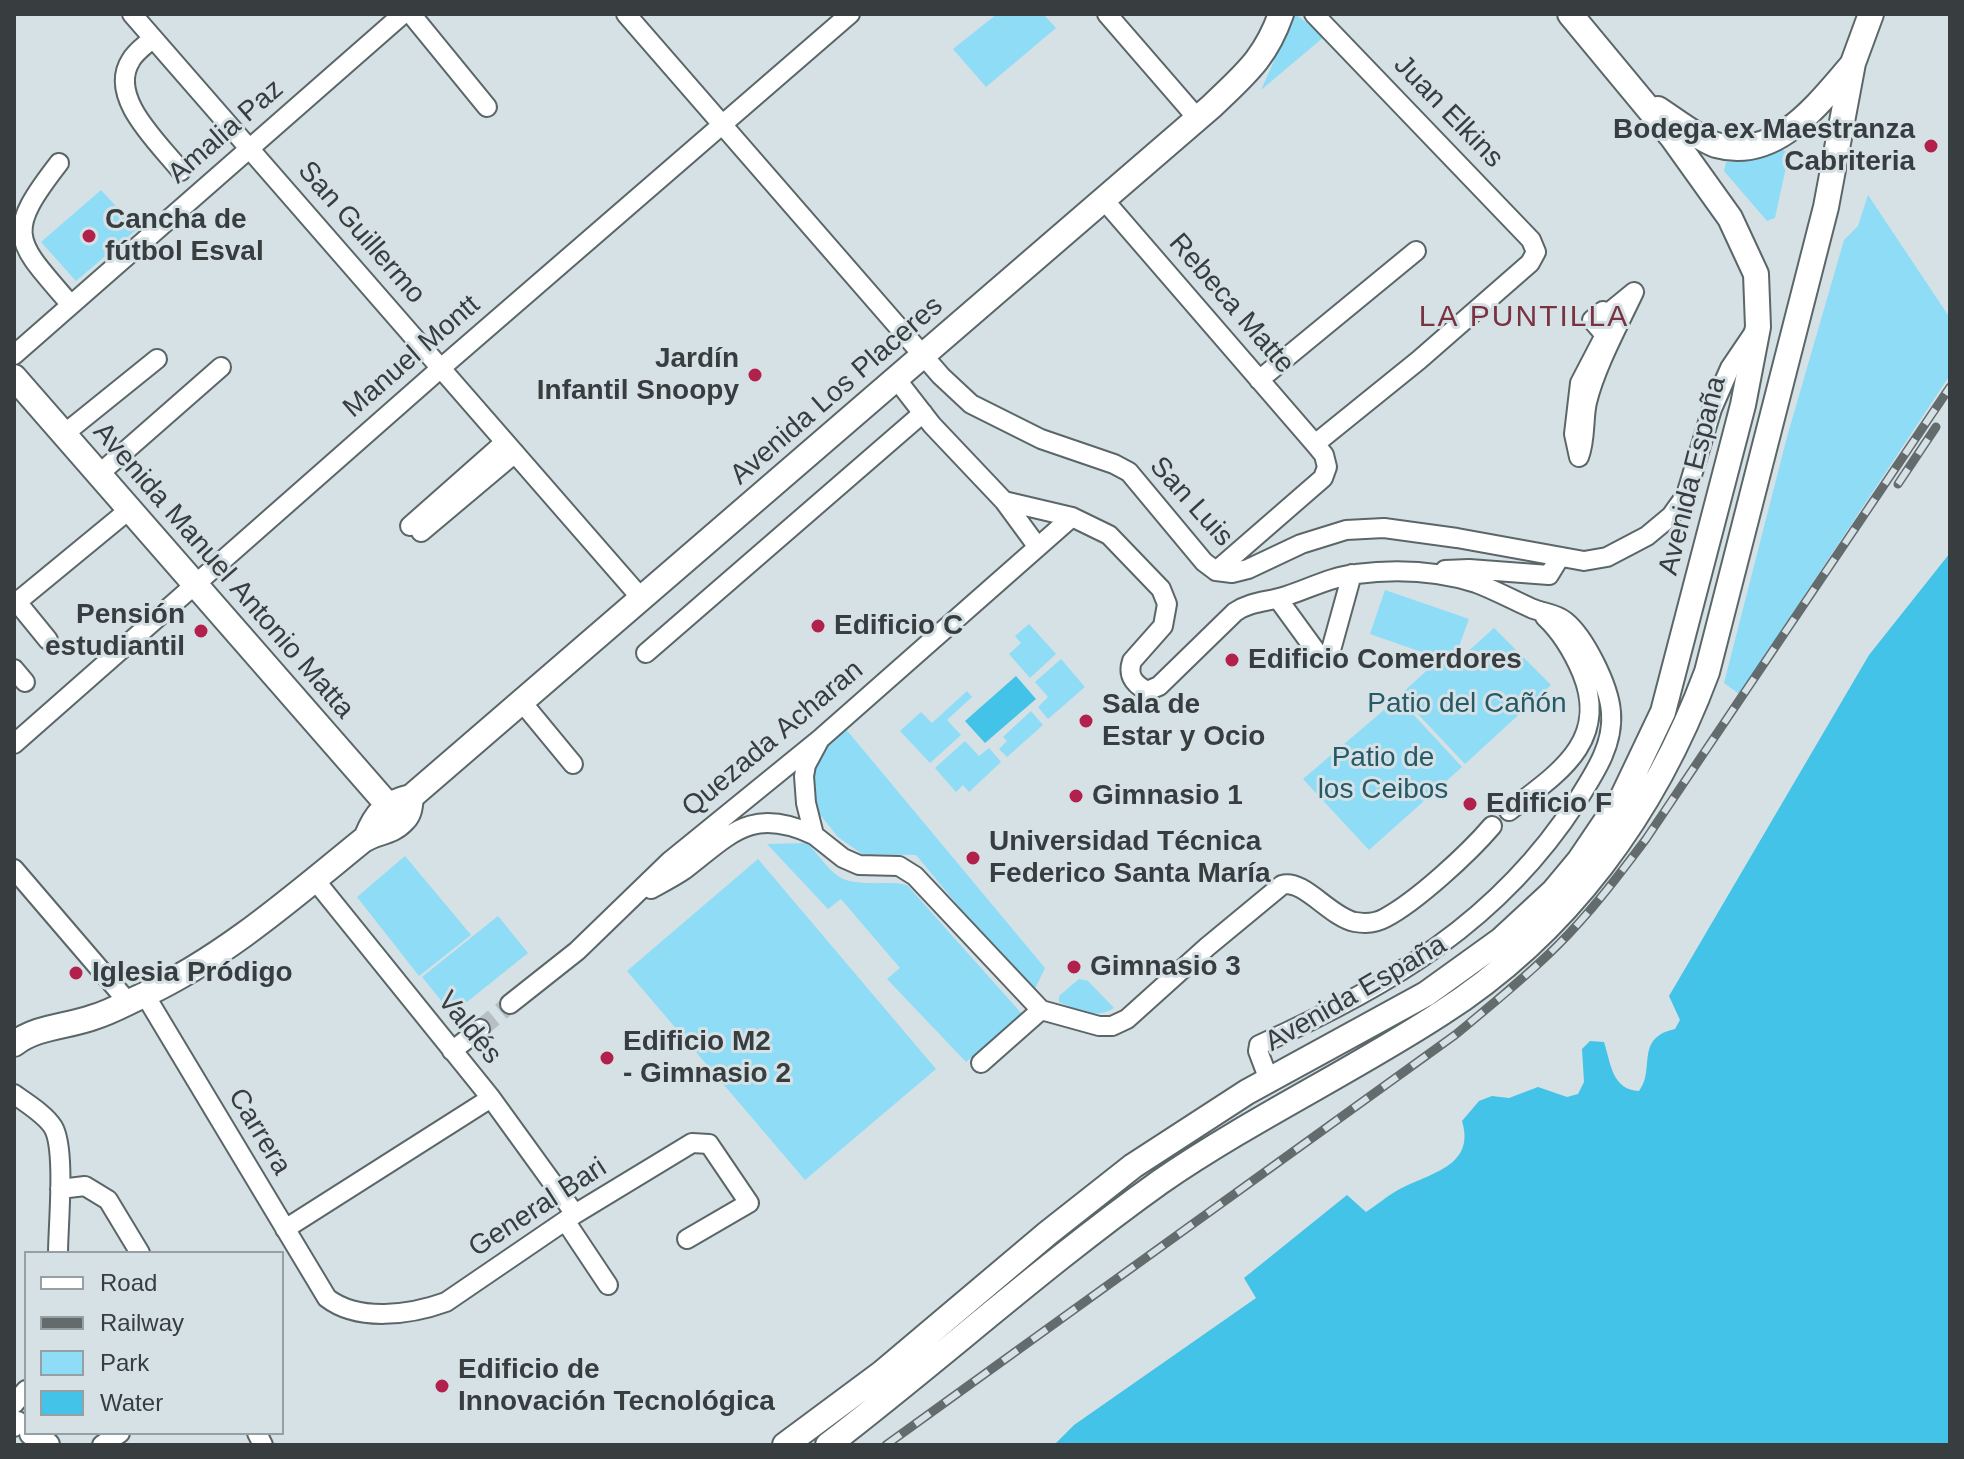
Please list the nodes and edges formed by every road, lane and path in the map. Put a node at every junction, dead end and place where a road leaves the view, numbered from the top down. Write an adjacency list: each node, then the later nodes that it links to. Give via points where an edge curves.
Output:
1 (132, 14): 11 (street, San Guillermo)
2 (403, 14): 17 (street, Amalia Paz)
3 (411, 14): 14 (street)
4 (626, 14): 16 (street, San Luis)
5 (850, 14): 16 (street, Manuel Montt)
6 (1107, 14): 15 (street)
7 (1281, 14): 15 (main road, Avenida Los Placeres, via 1257,63)
8 (1314, 14): 34 (street, Juan Elkins, via 1531,240 1536,252 1530,263 1419,360)
9 (1570, 14): 13 (main road, Avenida España)
10 (1871, 14): 12 (main road, Avenida España)
11 (153, 38): 17 (street, San Guillermo); 19 (street, via 129,62 125,94)
12 (1853, 63): 13 (main road, via 1803,121 1754,145 1715,144); 88 (main road, Avenida España, via 1826,207 1707,672 1678,745 1618,846 1539,936 1476,990 1158,1184)
13 (1642, 100): 23 (main road, Avenida España, via 1735,228 1756,274)
14 (487, 107)
15 (1198, 119): 20 (main road, Avenida Los Placeres)
16 (724, 126): 25 (street, San Luis); 28 (street, Manuel Montt)
17 (250, 148): 22 (street, Amalia Paz); 28 (street, San Guillermo)
18 (59, 163): 22 (street, via 33,196 21,235)
19 (181, 171)
20 (1104, 200): 25 (main road, Avenida Los Placeres); 31 (street, Rebeca Matte)
21 (1416, 251): 31 (street)
22 (71, 305): 24 (street, Amalia Paz)
23 (1758, 327): 43 (street, San Luis, via 1730,368 1686,495 1671,516 1607,557); 74 (main road, Avenida España, via 1743,405 1663,712 1638,769 1602,829 1554,891 1501,940 1426,994)
24 (14, 355)
25 (922, 357): 30 (main road, Avenida Los Placeres); 44 (street, San Luis, via 971,404 1041,439 1129,472)
26 (157, 359): 33 (street)
27 (221, 367): 37 (street)
28 (441, 368): 35 (street, San Guillermo); 47 (street, Manuel Montt)
29 (14, 377): 33 (main road, Avenida Manuel Antonio Matta)
30 (897, 380): 32 (street); 48 (main road, Avenida Los Placeres)
31 (1259, 380): 34 (street, Rebeca Matte)
32 (923, 413): 38 (street); 53 (street)
33 (64, 434): 37 (main road, Avenida Manuel Antonio Matta)
34 (1315, 444): 44 (street, via 1327,467 1323,478)
35 (510, 448): 41 (street); 48 (street, San Guillermo)
36 (1579, 457): 36 (street, via 1587,402 1634,292 1592,320 1605,335 1580,383 1574,434)
37 (99, 474): 39 (main road, Avenida Manuel Antonio Matta)
38 (1004, 501): 40 (street); 42 (street)
39 (130, 509): 47 (main road, Avenida Manuel Antonio Matta); 50 (street)
40 (1072, 517): 42 (street, Quezada Acharan); 49 (street, via 1109,535 1161,589 1167,604 1163,626 1129,669 1134,683 1147,691 1159,686 1248,603)
41 (416, 529)
42 (1037, 546): 55 (street, Quezada Acharan)
43 (1560, 557): 44 (street, San Luis, via 1384,528 1346,530 1248,569); 45 (street, via 1549,575 1469,569)
44 (1216, 571)
45 (1427, 573): 46 (street); 51 (street, via 1476,583)
46 (1352, 574): 49 (street); 49 (street, via 1326,654)
47 (195, 583): 56 (street, Manuel Montt); 59 (main road, Avenida Manuel Antonio Matta)
48 (642, 599): 54 (main road, Avenida Los Placeres)
49 (1278, 599)
50 (15, 600): 52 (street)
51 (1540, 612): 60 (street, via 1577,662 1588,687 1590,724 1573,756); 74 (street, via 1556,615 1573,629 1607,694 1608,745 1594,774 1534,862 1467,924 1398,973 1259,1045)
52 (48, 640)
53 (646, 653)
54 (521, 701): 57 (street); 58 (main road, Avenida Los Placeres)
55 (820, 739): 62 (street, via 804,776); 66 (street, Quezada Acharan, via 670,861)
56 (14, 744)
57 (573, 764)
58 (411, 797): 59 (main road, Avenida Los Placeres); 63 (main road, Avenida Los Placeres, via 402,822)
59 (387, 804): 63 (main road, Avenida Los Placeres)
60 (1509, 811)
61 (1492, 826): 69 (street, via 1476,846 1375,922 1352,922 1289,883 1273,890 1127,1019 1099,1026)
62 (814, 835): 66 (street, via 759,822 744,827 681,872); 69 (street, via 859,865 899,866 915,876)
63 (366, 838): 65 (main road, Avenida Los Placeres)
64 (14, 869): 67 (street, Carrera)
65 (315, 880): 67 (main road, Avenida Los Placeres, via 232,943); 72 (street, Valdés)
66 (634, 897): 68 (street, Quezada Acharan)
67 (136, 998): 71 (main road, Avenida Los Placeres); 79 (street, Carrera)
68 (510, 1004)
69 (1041, 1010): 73 (street)
70 (480, 1029): 72 (street)
71 (14, 1044)
72 (452, 1051): 76 (street, Valdés)
73 (981, 1063)
74 (1269, 1080): 87 (main road, Avenida España, via 1133,1166 882,1373)
75 (14, 1094): 77 (street, via 53,1126)
76 (491, 1098): 78 (street, Valdés); 79 (street)
77 (60, 1189): 81 (street); 82 (street, via 85,1186 108,1200)
78 (571, 1218): 80 (street, General Bari, via 692,1143 702,1142 709,1144 749,1203); 83 (street, Valdés); 84 (street, General Bari, via 430,1308 359,1312)
79 (285, 1229): 84 (street, Carrera)
80 (687, 1239)
81 (58, 1251)
82 (139, 1251)
83 (608, 1285)
84 (327, 1298)
85 (24, 1401): 86 (street)
86 (20, 1422)
87 (785, 1445)
88 (828, 1445)

